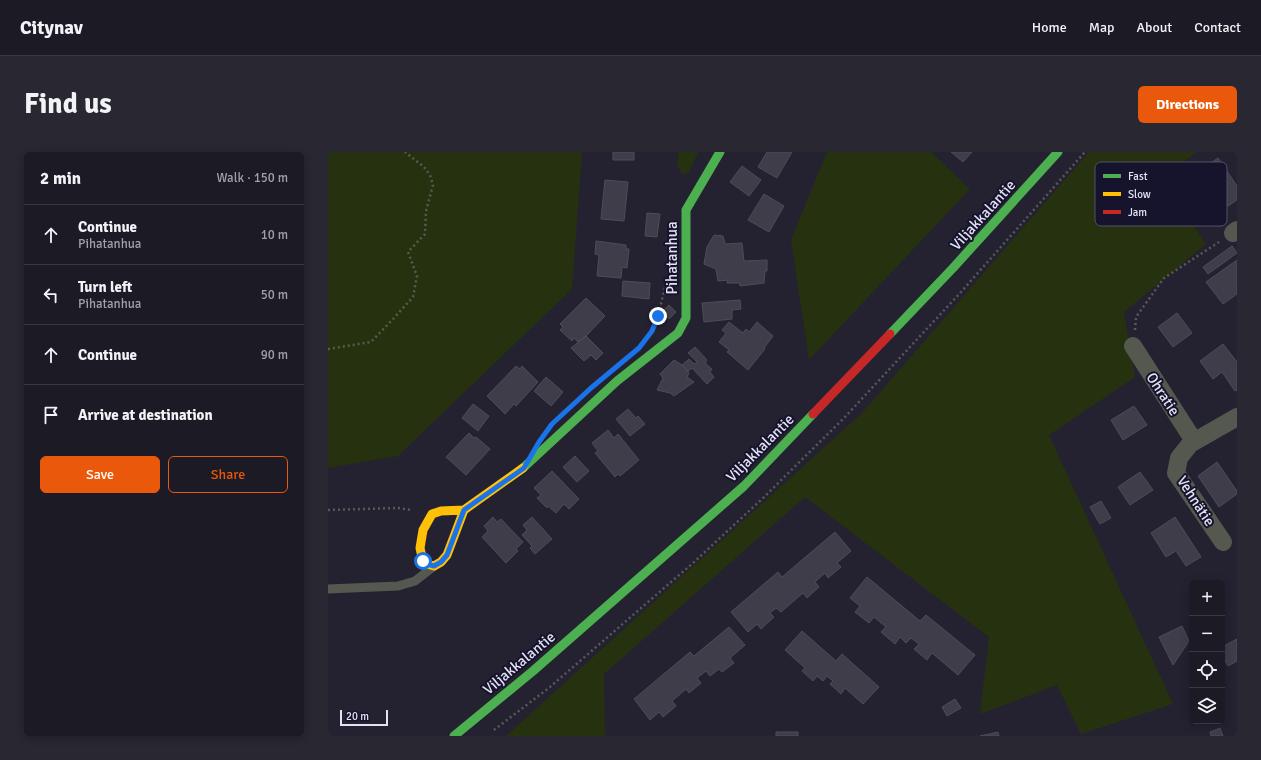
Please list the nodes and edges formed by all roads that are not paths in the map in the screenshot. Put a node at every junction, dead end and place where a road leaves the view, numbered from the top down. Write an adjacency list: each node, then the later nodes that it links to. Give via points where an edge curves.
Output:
1 (720, 152): 6 (main road, Pihatanhua, via 686,210 686,318 678,333 617,381 524,468)
2 (1058, 152): 10 (main road, Viljakkalantie, via 953,268 744,486 533,671)
3 (1133, 346): 5 (street, Ohratie)
4 (1237, 417): 5 (street, Vehnätie)
5 (1194, 441): 7 (street, Vehnätie, via 1179,458 1176,473)
6 (464, 510): 8 (main road, via 447,555); 8 (main road, via 432,514 423,530 420,548 423,561)
7 (1223, 542)
8 (434, 566): 9 (lane, via 415,581 398,586)
9 (328, 589)
10 (454, 736)

